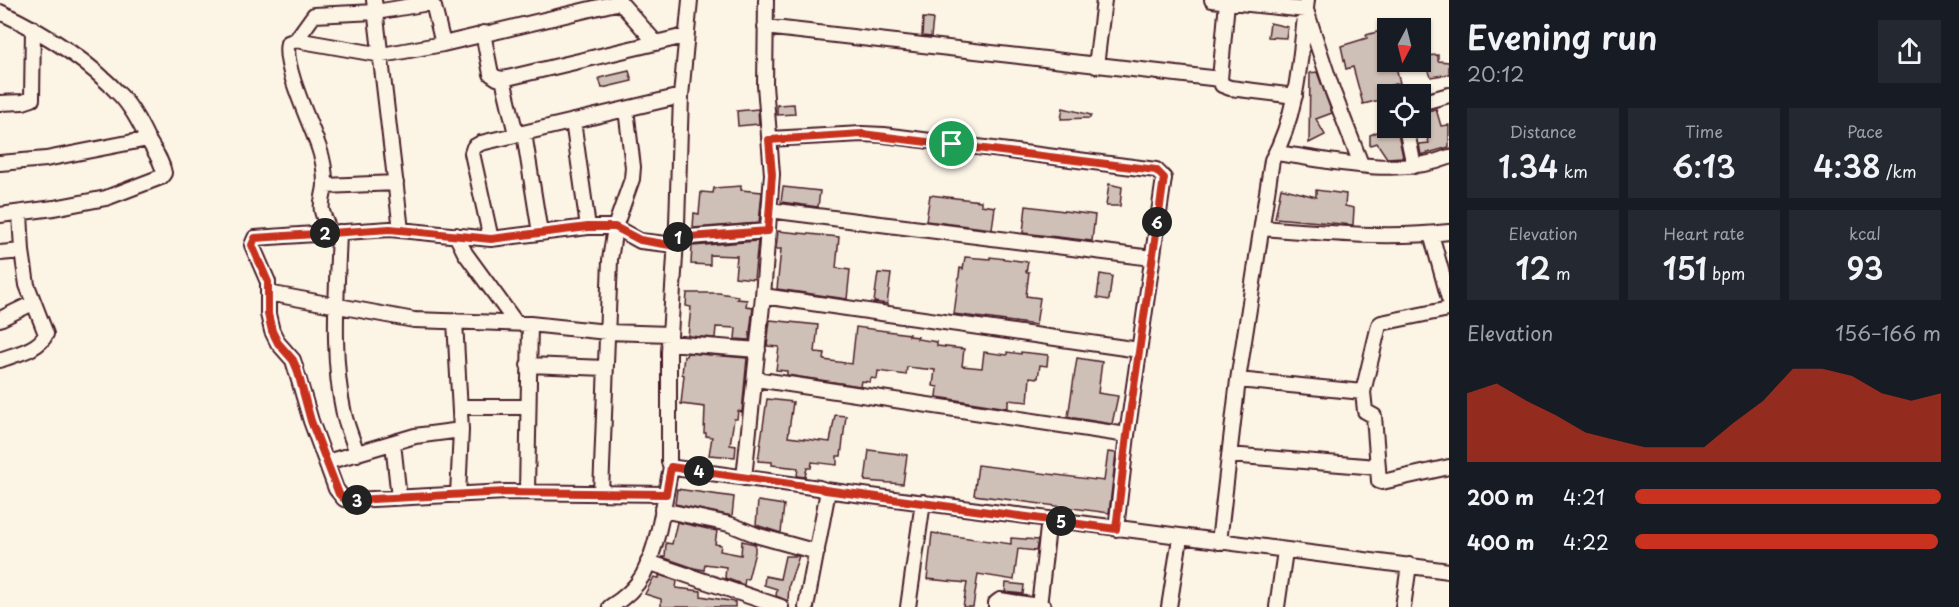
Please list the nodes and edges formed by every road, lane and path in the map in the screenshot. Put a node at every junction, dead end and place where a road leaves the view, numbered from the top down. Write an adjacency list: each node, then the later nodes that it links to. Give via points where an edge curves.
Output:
1 (690, 0): 13 (street)
2 (766, 0): 10 (street)
3 (1104, 0): 18 (street)
4 (1212, 0): 6 (street)
5 (619, 1): 12 (street); 15 (street)
6 (1227, 2): 7 (street); 20 (street)
7 (1306, 5): 23 (street); 35 (street)
8 (375, 6): 14 (street, via 314,15); 16 (street, via 429,3); 17 (street)
9 (0, 12): 11 (street)
10 (765, 27): 18 (street); 31 (street)
11 (33, 28): 25 (street, via 32,99); 30 (street, via 90,66 123,98)
12 (483, 33): 16 (street); 19 (street, via 491,74)
13 (685, 36): 15 (street); 22 (street)
14 (296, 40): 17 (street); 38 (street, via 288,43 287,56 320,149)
15 (656, 43): 19 (street)
16 (443, 44): 17 (street)
17 (382, 55): 37 (street)
18 (1096, 66): 20 (street)
19 (503, 79): 28 (street)
20 (1220, 79): 23 (street, via 1222,85 1230,88)
21 (1449, 95): 24 (street)
22 (681, 96): 26 (street); 53 (street)
23 (1295, 96): 32 (street, via 1289,125)
24 (1431, 101)
25 (0, 103)
26 (626, 109): 27 (street); 43 (street, via 632,179)
27 (573, 122): 28 (street); 42 (street)
28 (520, 134): 49 (street); 52 (street, via 481,143 472,153)
29 (1408, 138): 36 (street)
30 (148, 139): 34 (street, via 46,159); 40 (street, via 161,163 161,177 106,198)
31 (769, 140): 39 (street); 56 (street, via 884,135 1156,170 1164,178)
32 (1276, 153): 35 (street); 44 (street)
33 (1449, 157): 36 (street)
34 (0, 163)
35 (1361, 164): 36 (street)
36 (1414, 166)
37 (396, 183): 38 (street); 45 (street)
38 (325, 186): 48 (street, via 322,211)
39 (769, 210): 46 (street); 56 (street)
40 (20, 213): 41 (street); 54 (street)
41 (0, 215)
42 (588, 227): 43 (street); 49 (street)
43 (615, 227): 53 (street, via 640,240); 66 (street)
44 (1262, 228): 50 (street, via 1316,233); 74 (street)
45 (401, 230): 48 (street); 51 (street)
46 (768, 231): 53 (street); 58 (street)
47 (1449, 232): 50 (street)
48 (335, 233): 57 (street, via 255,238 252,245 264,269); 61 (street)
49 (540, 233): 52 (street)
50 (1431, 234): 59 (street)
51 (456, 235): 52 (street); 65 (street)
52 (491, 239)
53 (676, 242): 67 (street)
54 (22, 251): 55 (street); 60 (street)
55 (0, 253)
56 (1152, 258): 69 (street)
57 (268, 293): 61 (street); 83 (street, via 272,331 293,360)
58 (763, 296): 68 (street); 69 (street)
59 (1449, 299)
60 (33, 303): 63 (street); 70 (street, via 44,326 43,342)
61 (336, 306): 64 (street, via 393,317); 81 (street, via 337,363 344,413)
62 (1449, 309): 75 (street, via 1378,326)
63 (0, 319)
64 (455, 321): 65 (street); 76 (street)
65 (523, 324): 66 (street); 71 (street)
66 (607, 332): 67 (street); 72 (street)
67 (669, 338): 68 (street); 84 (street)
68 (758, 350): 73 (street)
69 (1139, 350): 79 (street)
70 (0, 360)
71 (528, 365): 72 (street); 77 (street)
72 (606, 368): 90 (street)
73 (755, 379): 79 (street); 87 (street)
74 (1238, 380): 75 (street); 82 (street)
75 (1363, 392): 85 (street, via 1365,411 1374,416)
76 (460, 407): 77 (street); 78 (street)
77 (528, 407): 89 (street)
78 (461, 429): 80 (street); 92 (street)
79 (1127, 435): 97 (street)
80 (393, 443): 81 (street); 93 (street)
81 (357, 454): 83 (street)
82 (1229, 455): 85 (street); 99 (street)
83 (327, 462): 93 (street, via 336,489 344,499)
84 (671, 467): 87 (street); 91 (street)
85 (1377, 467): 86 (street, via 1377,477 1382,482)
86 (1449, 468)
87 (744, 478): 88 (street)
88 (825, 490): 94 (street); 101 (street)
89 (526, 492): 90 (street); 92 (street)
90 (601, 493): 91 (street)
91 (666, 494): 95 (street)
92 (458, 495): 93 (street)
93 (399, 498)
94 (923, 502): 96 (street); 109 (street)
95 (662, 510): 101 (street, via 729,524); 102 (street)
96 (1049, 519): 97 (street); 105 (street)
97 (1116, 529): 98 (street)
98 (1180, 538): 99 (street); 112 (street)
99 (1219, 543): 100 (street)
100 (1285, 551): 103 (street); 113 (street)
101 (817, 552): 108 (street)
102 (648, 562): 106 (street, via 637,583); 107 (street)
103 (1409, 565): 104 (street); 114 (street)
104 (1449, 571)
105 (1039, 606): 110 (street, via 1000,600); 111 (street)
106 (610, 607)
107 (781, 607)
108 (806, 607)
109 (908, 607)
110 (996, 607)
111 (1044, 607)
112 (1169, 607)
113 (1277, 607)
114 (1403, 607)

